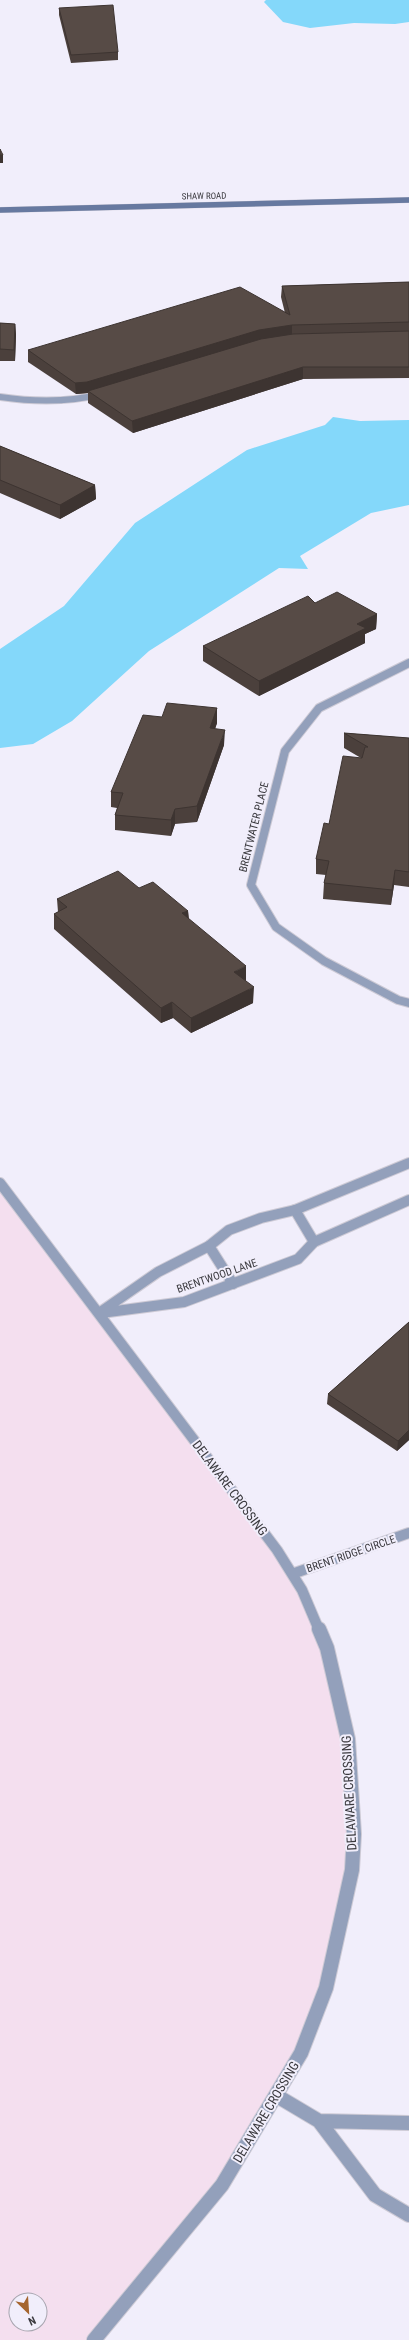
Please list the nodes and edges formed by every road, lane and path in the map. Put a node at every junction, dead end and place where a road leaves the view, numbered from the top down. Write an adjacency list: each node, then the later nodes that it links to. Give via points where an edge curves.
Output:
1 (409, 200): 2 (main road, SHAW ROAD)
2 (0, 210)
3 (110, 391): 4 (street, via 88,398 56,401)
4 (0, 397)
5 (409, 664): 6 (street, BRENTWATER PLACE, via 319,708 285,751 251,885 276,927 324,961 398,1000)
6 (409, 1003)
7 (409, 1163): 10 (street)
8 (0, 1183): 14 (street, DELAWARE CROSSING)
9 (409, 1200): 11 (street, BRENTWOOD LANE)
10 (295, 1210): 11 (street); 12 (street, via 261,1218 229,1230)
11 (314, 1242): 13 (street, BRENTWOOD LANE, via 298,1259)
12 (209, 1246): 13 (street); 14 (street, via 158,1272)
13 (233, 1284): 14 (street, BRENTWOOD LANE, via 184,1302)
14 (99, 1313): 16 (street, DELAWARE CROSSING, via 277,1550)
15 (409, 1533): 16 (street, BRENT RIDGE CIRCLE)
16 (292, 1574): 17 (street, DELAWARE CROSSING, via 302,1590 327,1648 348,1739 354,1834 352,1870 326,1988 301,2053)
17 (277, 2096): 18 (street); 21 (street, DELAWARE CROSSING, via 222,2185)
18 (319, 2121): 19 (street); 20 (street, via 375,2195)
19 (409, 2123)
20 (409, 2215)
21 (94, 2340)

